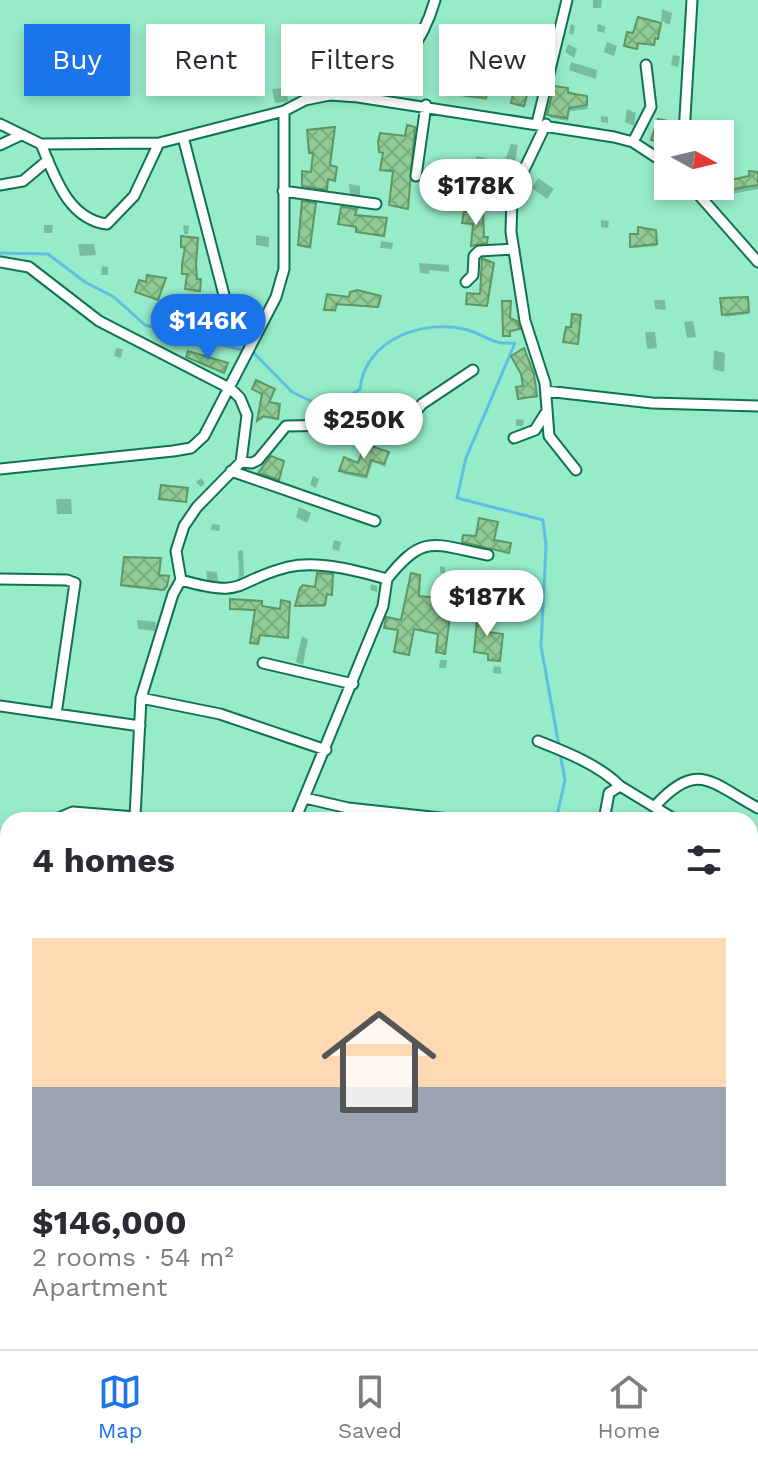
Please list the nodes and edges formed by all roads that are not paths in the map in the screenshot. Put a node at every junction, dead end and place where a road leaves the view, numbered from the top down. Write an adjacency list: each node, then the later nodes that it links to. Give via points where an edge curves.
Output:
1 (435, 0): 5 (street, via 399,68)
2 (567, 0): 10 (street)
3 (692, 0): 8 (street)
4 (646, 65): 13 (street, via 651,107)
5 (358, 97): 6 (street); 7 (street, via 330,95)
6 (426, 105): 10 (street); 19 (street)
7 (284, 111): 12 (street); 21 (street)
8 (685, 120)
9 (0, 124): 11 (street)
10 (541, 124): 13 (street); 24 (street, via 512,195)
11 (19, 136): 15 (street); 16 (street)
12 (183, 137): 14 (street); 28 (street)
13 (633, 142): 17 (street)
14 (159, 143): 15 (street); 18 (street, via 134,196 107,224 90,222 76,211)
15 (41, 144): 18 (street)
16 (0, 145)
17 (654, 156)
18 (48, 160): 20 (street, via 23,181)
19 (416, 176)
20 (0, 185)
21 (283, 191): 23 (street); 30 (street, via 284,269)
22 (703, 200): 26 (street)
23 (376, 204)
24 (514, 249): 27 (street, via 479,251); 31 (street, via 525,321)
25 (0, 262): 30 (street, via 29,267 99,321)
26 (758, 262)
27 (466, 282)
28 (224, 295)
29 (473, 370): 35 (street, via 422,404 406,424 286,426 258,460)
30 (231, 389): 35 (street, via 247,415); 36 (street, via 204,436 191,448)
31 (546, 391): 32 (street, via 652,403); 33 (street)
32 (758, 406)
33 (547, 412): 34 (street, via 535,430); 37 (street, via 549,436)
34 (514, 438)
35 (241, 462): 38 (street)
36 (0, 469)
37 (576, 470)
38 (231, 471): 39 (street); 43 (street, via 184,526 176,551)
39 (375, 521)
40 (488, 555): 42 (street, via 418,548)
41 (0, 579): 48 (street, via 75,583)
42 (387, 579): 43 (street, via 307,565 225,591); 45 (street, via 383,606)
43 (181, 580): 46 (street)
44 (263, 663): 45 (street)
45 (353, 684): 51 (street)
46 (141, 698): 49 (street); 51 (street, via 220,714)
47 (0, 706): 48 (street)
48 (56, 714): 49 (street)
49 (140, 726): 56 (street)
50 (538, 741): 52 (street, via 565,751)
51 (326, 750): 53 (street)
52 (620, 786): 54 (street); 59 (street, via 609,793)
53 (305, 798): 57 (street); 58 (street)
54 (655, 806): 55 (street, via 679,781 690,778 734,793); 60 (street)
55 (758, 808)
56 (138, 812)
57 (299, 812)
58 (385, 812)
59 (605, 812)
60 (664, 812)

